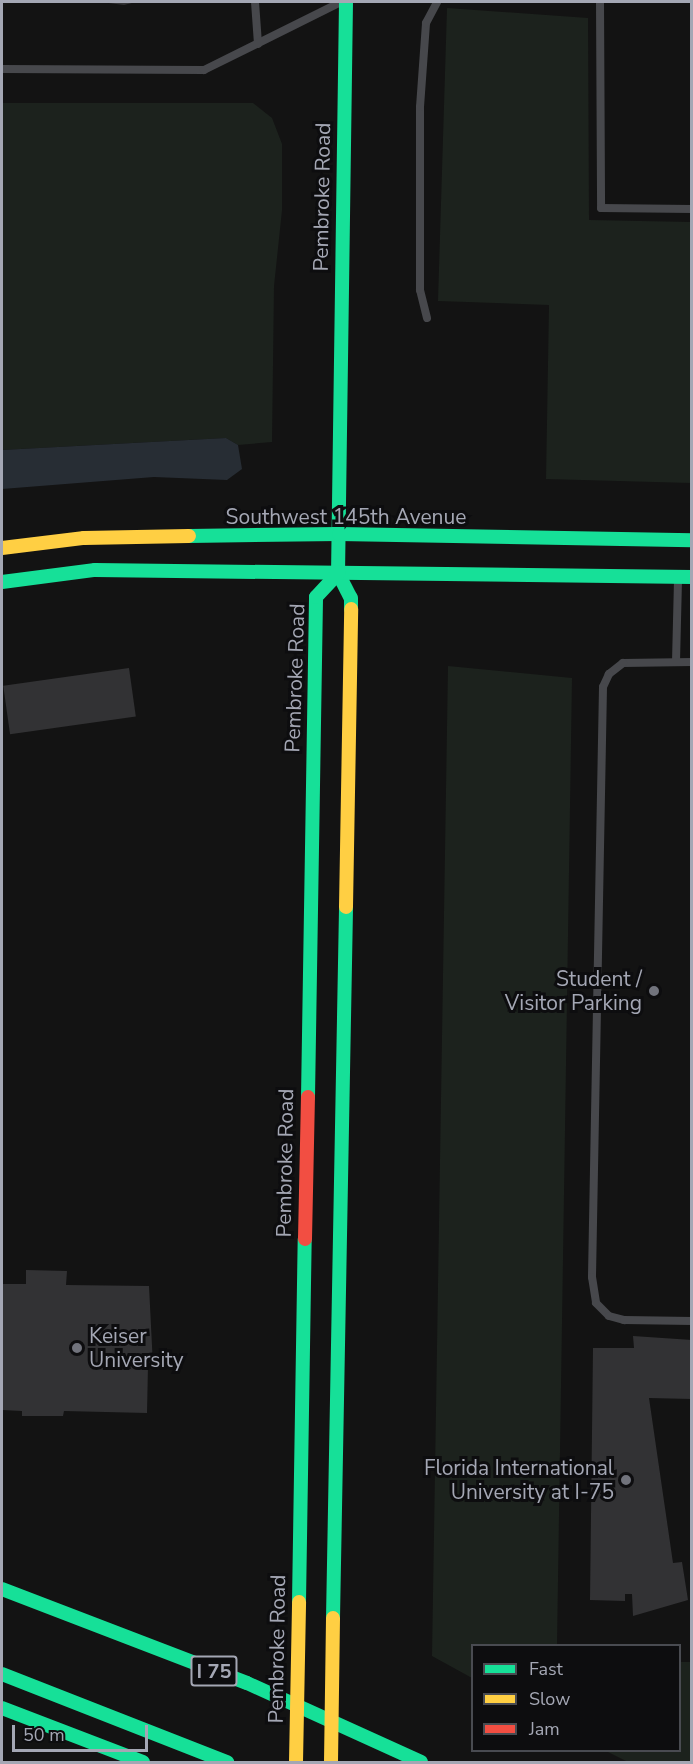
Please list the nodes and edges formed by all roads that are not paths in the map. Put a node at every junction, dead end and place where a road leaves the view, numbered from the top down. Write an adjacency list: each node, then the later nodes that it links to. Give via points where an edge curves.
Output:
1 (255, 2): 6 (lane)
2 (341, 2): 6 (lane)
3 (346, 2): 10 (main road, Pembroke Road)
4 (437, 2): 9 (lane, via 426,23 420,107 420,290)
5 (600, 2): 8 (lane, via 601,208)
6 (258, 44): 7 (lane, via 204,70)
7 (2, 69)
8 (692, 209)
9 (427, 318)
10 (339, 534): 11 (main road, Southwest 145th Avenue); 12 (main road, Southwest 145th Avenue, via 84,538); 13 (main road, Pembroke Road)
11 (692, 540)
12 (2, 548)
13 (338, 573): 14 (main road); 15 (main road, via 95,570); 24 (main road, Pembroke Road, bridge, via 316,597); 25 (main road, Pembroke Road, bridge, via 351,597)
14 (685, 576): 16 (lane)
15 (2, 582)
16 (676, 662): 17 (lane); 18 (lane, via 623,663 609,674 603,687 592,1277 596,1303 609,1316 624,1320)
17 (692, 662)
18 (692, 1321)
19 (2, 1589): 26 (main road, I 75, via 247,1683)
20 (2, 1674): 23 (main road)
21 (2, 1708): 22 (main road)
22 (143, 1762)
23 (227, 1762)
24 (296, 1762)
25 (331, 1762)
26 (421, 1762)

